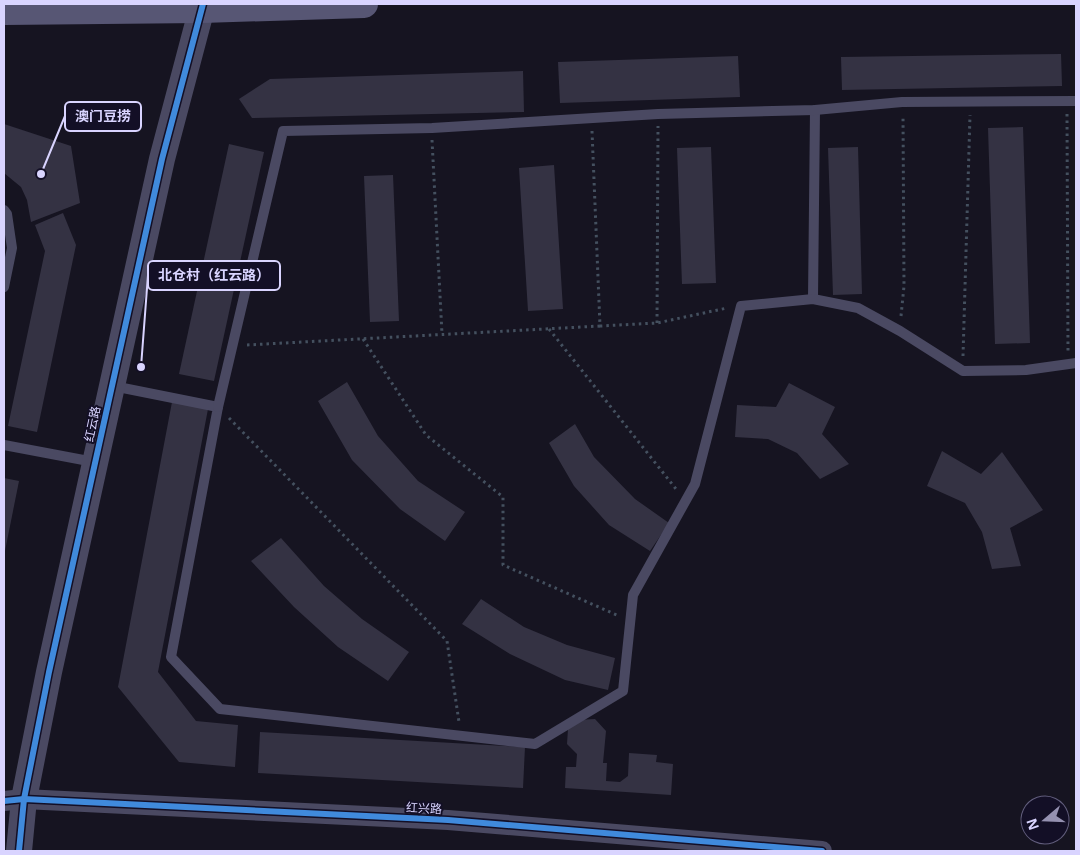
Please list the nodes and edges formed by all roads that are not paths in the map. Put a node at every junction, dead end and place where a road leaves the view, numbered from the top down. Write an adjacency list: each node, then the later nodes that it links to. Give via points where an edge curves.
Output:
1 (364, 4): 2 (main road)
2 (202, 7): 3 (main road); 10 (street, 红云路, via 162,159)
3 (4, 11)
4 (1071, 101): 5 (lane, via 902,102)
5 (815, 110): 8 (lane); 11 (lane, via 658,114 432,128 283,131)
6 (4, 210): 7 (lane, via 12,248)
7 (4, 287)
8 (813, 299): 9 (lane, via 858,308 962,371 1026,370); 11 (lane, via 741,306 695,484 634,595 623,691 535,744 220,709 171,658)
9 (1072, 363)
10 (112, 386): 11 (lane); 13 (street, 红云路)
11 (218, 407)
12 (4, 445): 13 (lane)
13 (95, 462): 14 (street, 红云路, via 49,672)
14 (14, 800): 15 (street, 红云路); 16 (street, 红兴路, via 448,820)
15 (19, 851)
16 (822, 851)

